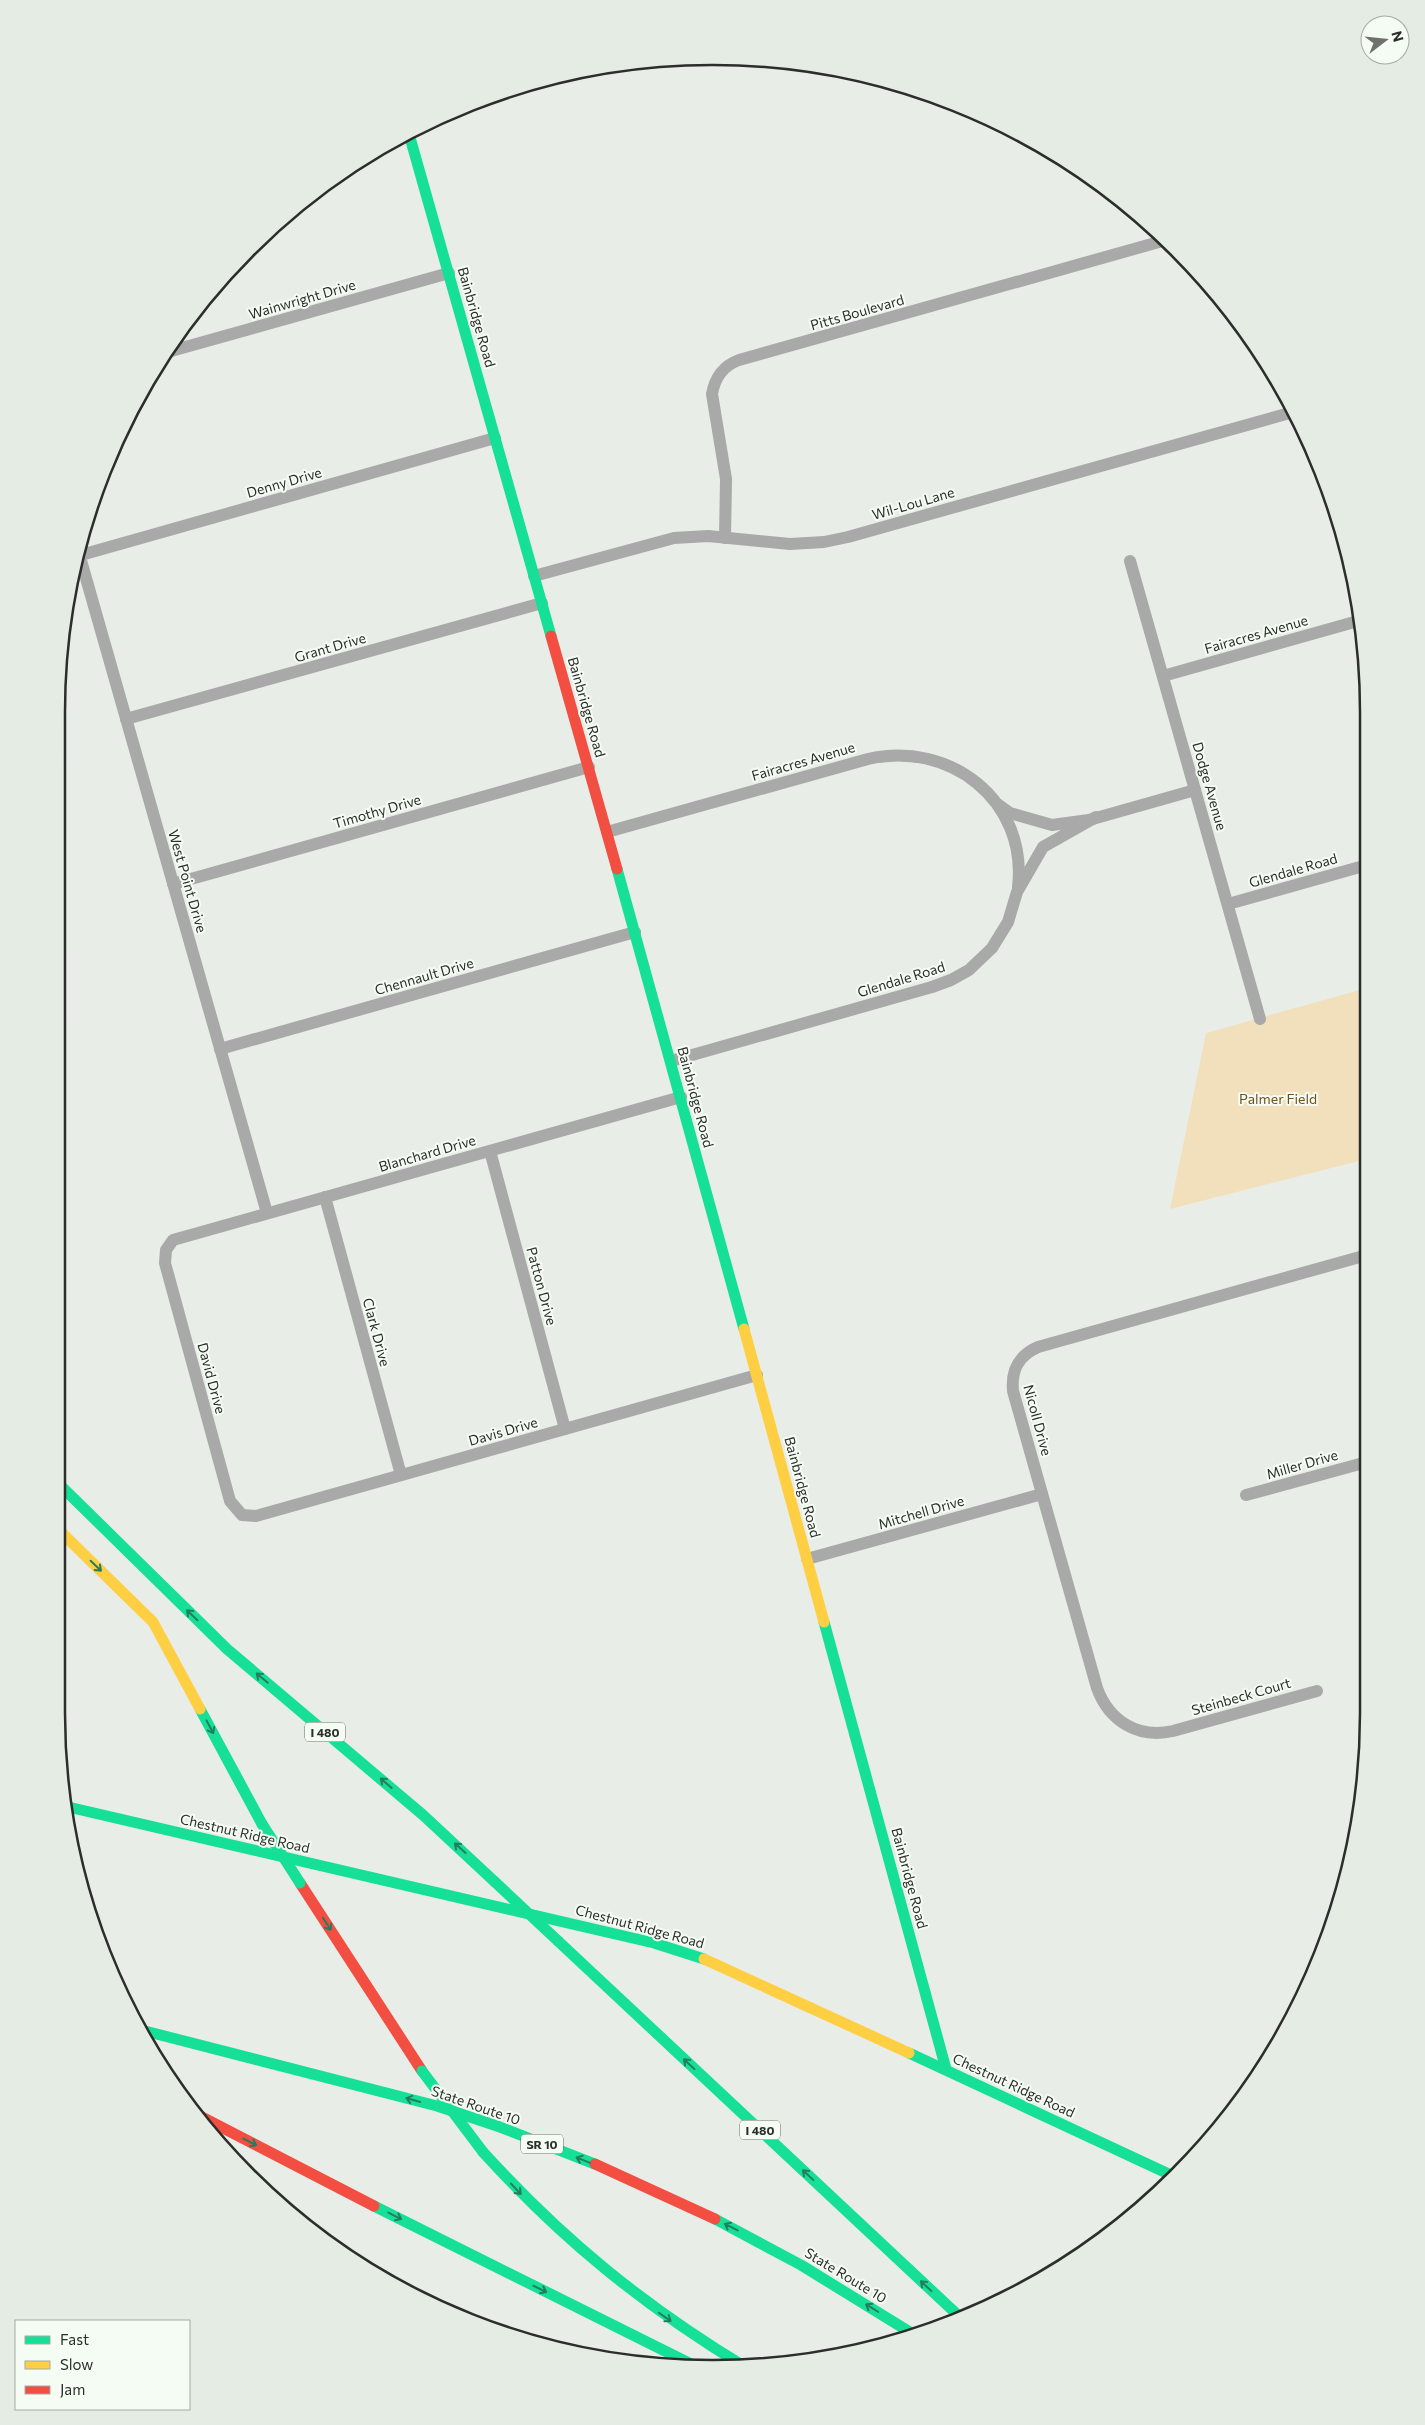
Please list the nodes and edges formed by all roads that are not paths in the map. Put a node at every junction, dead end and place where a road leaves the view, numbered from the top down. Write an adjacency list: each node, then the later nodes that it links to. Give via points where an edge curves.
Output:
1 (411, 140): 3 (main road, Bainbridge Road)
2 (1157, 243): 7 (street, Pitts Boulevard, via 739,360 725,368 714,384 712,394 726,479)
3 (449, 273): 4 (street, Wainwright Drive); 6 (main road, Bainbridge Road)
4 (177, 349)
5 (1286, 414): 7 (street, Wil-Lou Lane, via 848,537 790,544)
6 (495, 438): 8 (street, Denny Drive); 11 (main road, Bainbridge Road)
7 (725, 538): 11 (street, Wil-Lou Lane, via 691,536 658,541)
8 (85, 555)
9 (1130, 561): 14 (street, Dodge Avenue)
10 (82, 564): 15 (street, West Point Drive)
11 (534, 576): 12 (main road, Bainbridge Road)
12 (542, 603): 15 (street, Grant Drive); 16 (main road, Bainbridge Road)
13 (1353, 622): 14 (street, Fairacres Avenue)
14 (1163, 676): 17 (street, Dodge Avenue)
15 (126, 719): 22 (street, West Point Drive)
16 (588, 767): 20 (main road, Bainbridge Road); 22 (street, Timothy Drive)
17 (1195, 790): 19 (street, Fairacres Avenue); 24 (street, Dodge Avenue)
18 (996, 804): 19 (street, Fairacres Avenue, via 1010,813 1052,825); 20 (street, Fairacres Avenue, via 975,781 949,765 919,756 893,754); 23 (street, Fairacres Avenue, via 1014,841 1019,872)
19 (1096, 817): 23 (street, Glendale Road, via 1043,847)
20 (607, 832): 25 (main road, Bainbridge Road)
21 (1360, 867): 24 (street, Glendale Road)
22 (173, 884): 27 (street, West Point Drive)
23 (1017, 892): 28 (street, Glendale Road, via 1008,922 995,944 969,970 951,980)
24 (1228, 904): 26 (street, Dodge Avenue)
25 (635, 932): 27 (street, Chennault Drive); 28 (main road, Bainbridge Road)
26 (1260, 1019)
27 (220, 1049): 32 (street, West Point Drive)
28 (671, 1061): 29 (main road, Bainbridge Road)
29 (681, 1097): 30 (street, Blanchard Drive); 35 (main road, Bainbridge Road)
30 (490, 1151): 31 (street, Blanchard Drive); 36 (street, Patton Drive)
31 (325, 1197): 32 (street, Blanchard Drive); 38 (street, Clark Drive)
32 (267, 1213): 33 (street, Blanchard Drive)
33 (180, 1237): 42 (street, David Drive, via 168,1245 165,1263 232,1506 237,1512)
34 (1360, 1256): 40 (street, Nicoll Drive, via 1029,1350 1016,1364 1012,1385)
35 (757, 1375): 36 (street, Davis Drive); 44 (main road, Bainbridge Road)
36 (565, 1429): 38 (street, Davis Drive)
37 (1360, 1464): 41 (street, Miller Drive)
38 (401, 1475): 42 (street, Davis Drive)
39 (65, 1490): 52 (main road, I 480, one-way to 39, bridge, via 423,1815 227,1649)
40 (1042, 1494): 44 (street, Mitchell Drive); 46 (street, Nicoll Drive, via 1100,1698 1117,1719 1131,1728 1146,1733)
41 (1246, 1496)
42 (256, 1516)
43 (65, 1536): 55 (main road, one-way to 55, bridge, via 153,1622 262,1824 422,2071 483,2152 546,2220 598,2267 676,2325)
44 (807, 1559): 49 (main road, Bainbridge Road)
45 (1317, 1691): 46 (street, Steinbeck Court)
46 (1173, 1731)
47 (73, 1808): 49 (main road, Chestnut Ridge Road, via 654,1943 698,1956)
48 (150, 2032): 53 (main road, State Route 10 / SR 10, one-way to 48, via 756,2240 653,2190 557,2149 438,2107)
49 (946, 2069): 51 (main road, Chestnut Ridge Road)
50 (212, 2122): 54 (main road, one-way to 54)
51 (1167, 2173)
52 (955, 2313)
53 (907, 2330)
54 (682, 2359)
55 (733, 2360)

